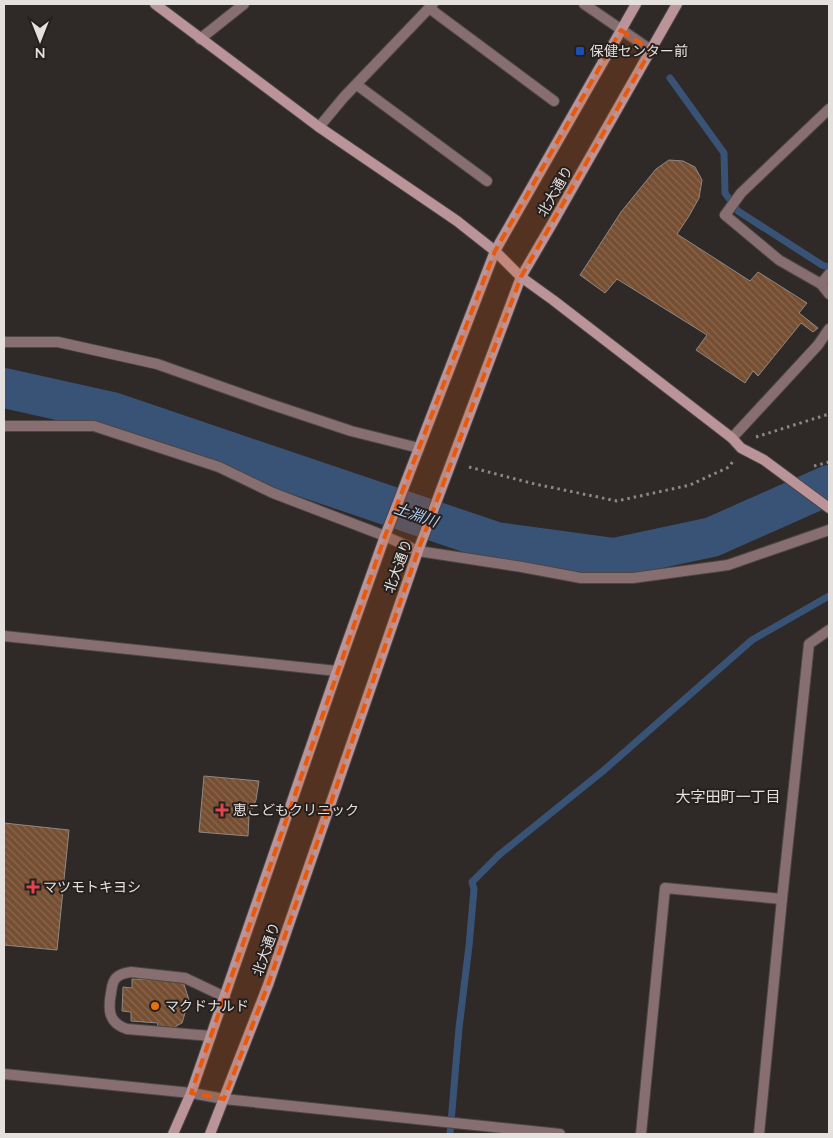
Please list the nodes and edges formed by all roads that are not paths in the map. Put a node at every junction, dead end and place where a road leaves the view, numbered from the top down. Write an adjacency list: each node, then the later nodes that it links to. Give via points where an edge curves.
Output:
1 (155, 4): 8 (street)
2 (244, 4): 8 (street)
3 (584, 4): 7 (street)
4 (636, 4): 7 (street, 北大通り)
5 (676, 4): 9 (street, 北大通り)
6 (431, 6): 10 (street); 11 (street)
7 (621, 30): 9 (street); 15 (street, 北大通り)
8 (200, 38): 13 (street)
9 (651, 50): 17 (street, 北大通り)
10 (357, 85): 13 (street); 14 (street)
11 (554, 101)
12 (829, 110): 18 (street, via 740,193 725,216 779,260)
13 (319, 127): 15 (street, via 457,221)
14 (487, 181)
15 (495, 251): 17 (street); 24 (street, 北大通り)
16 (829, 274): 18 (street)
17 (520, 277): 23 (street); 28 (street, 北大通り)
18 (821, 284): 19 (street)
19 (829, 294)
20 (829, 329): 23 (street)
21 (4, 342): 24 (street, via 58,342 157,364)
22 (4, 426): 27 (street, via 94,426 220,467 273,492)
23 (737, 443): 25 (street)
24 (417, 452): 27 (street, 北大通り)
25 (829, 508)
26 (829, 530): 28 (street, via 728,565 633,578 581,578)
27 (387, 533): 28 (street); 31 (street, 北大通り)
28 (418, 551): 37 (street, 北大通り, via 268,986)
29 (829, 630): 32 (street, via 809,644)
30 (4, 636): 31 (street)
31 (337, 671): 33 (street, 北大通り)
32 (782, 899): 41 (street, via 664,888); 42 (street)
33 (225, 997): 34 (street, 北大通り); 34 (street, via 185,978 132,972 117,976 113,983 110,1014 120,1027)
34 (211, 1036): 36 (street, 北大通り)
35 (4, 1074): 36 (street)
36 (192, 1093): 37 (street); 38 (street, 北大通り)
37 (224, 1099): 39 (street, 北大通り); 40 (street)
38 (173, 1134)
39 (210, 1134)
40 (560, 1134)
41 (641, 1134)
42 (759, 1134)

